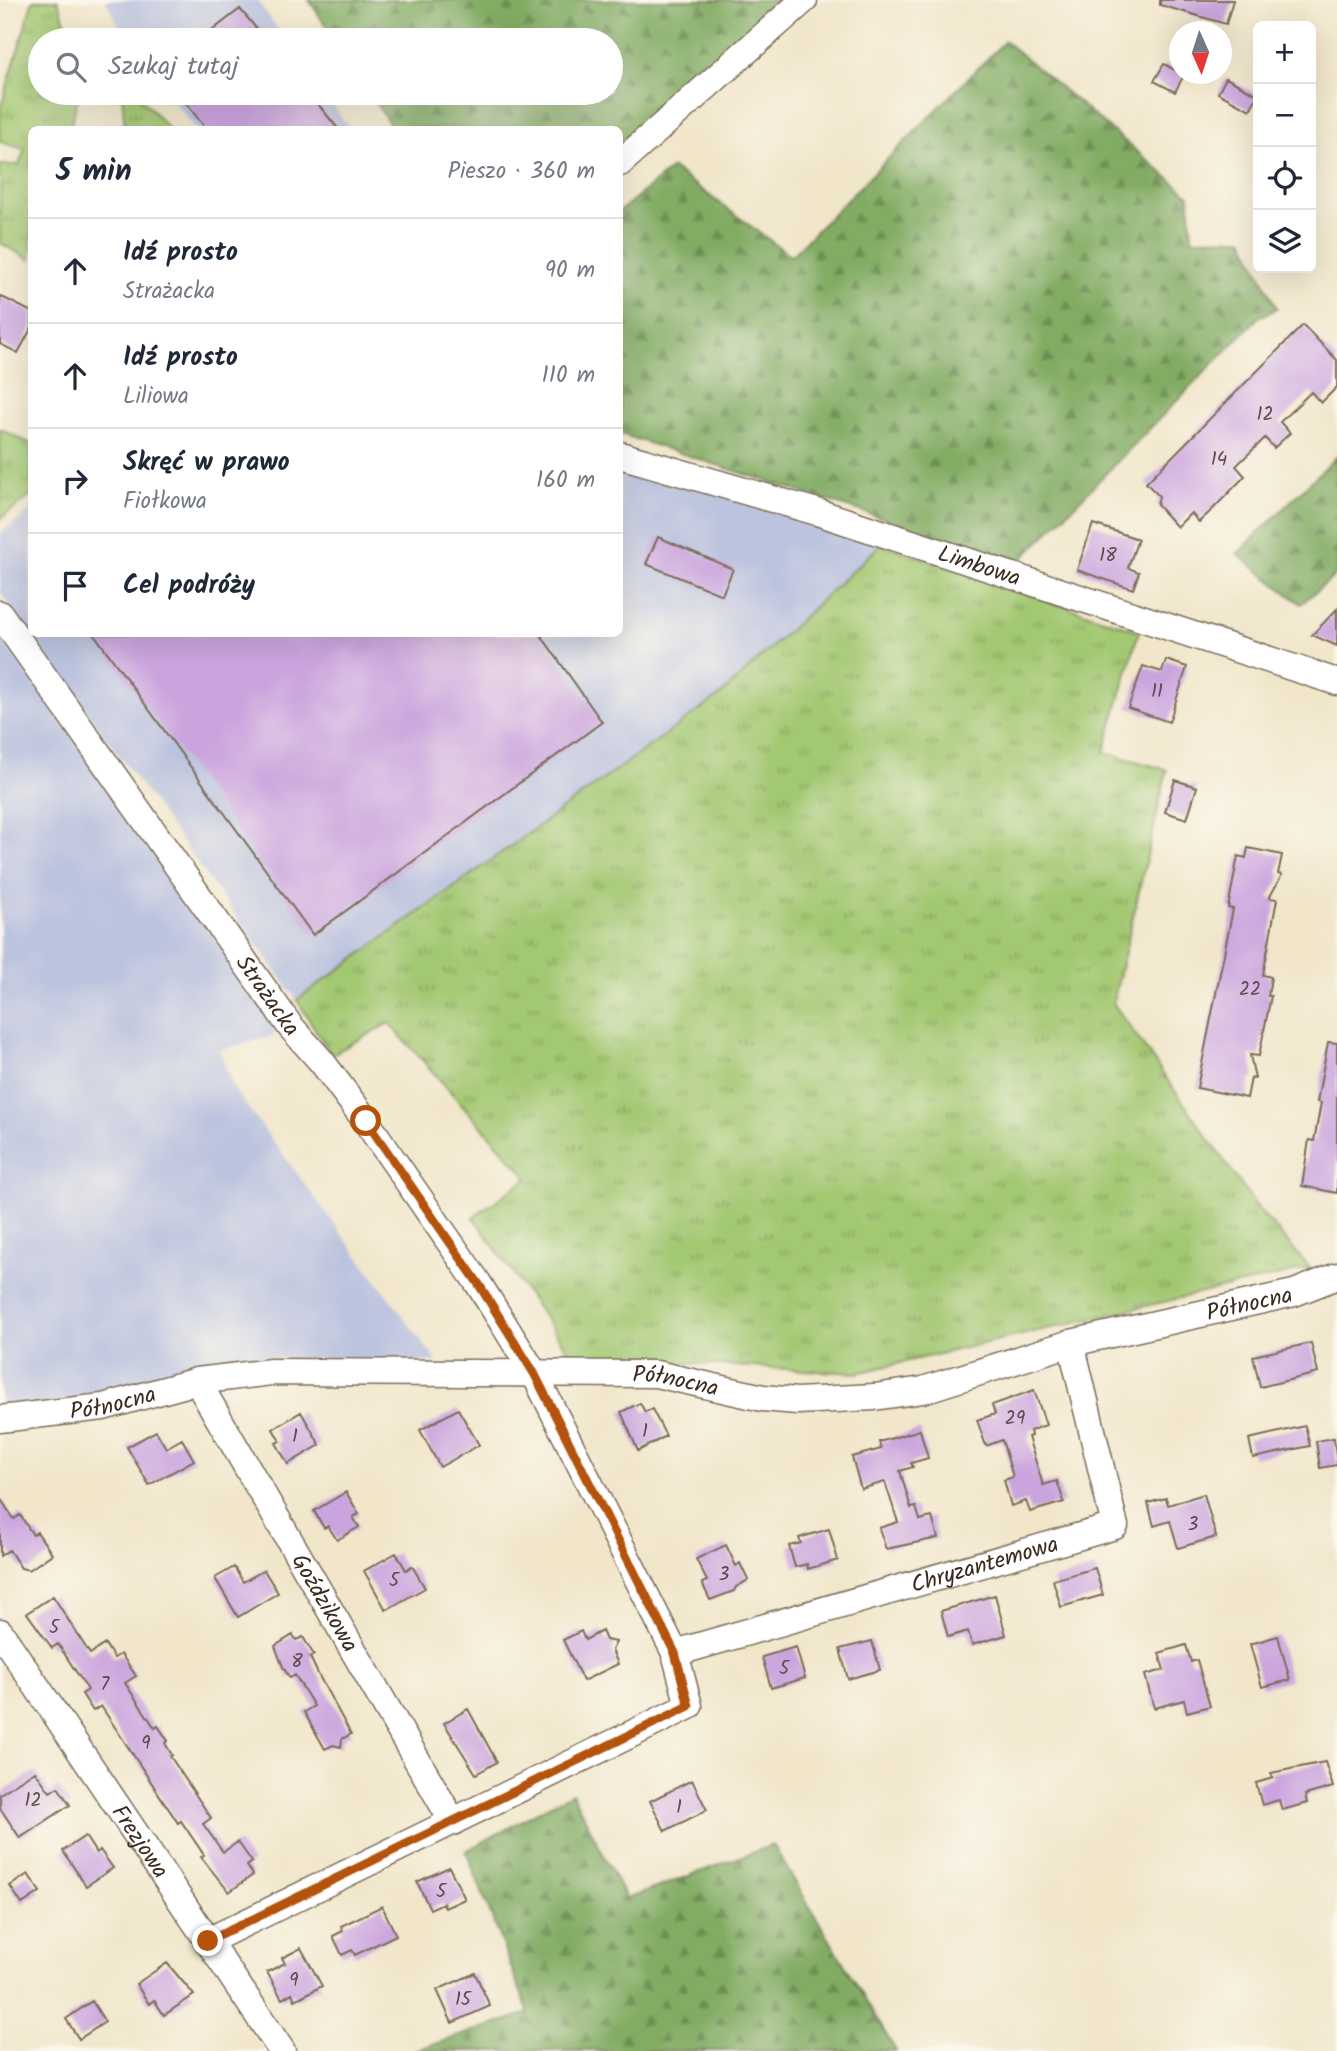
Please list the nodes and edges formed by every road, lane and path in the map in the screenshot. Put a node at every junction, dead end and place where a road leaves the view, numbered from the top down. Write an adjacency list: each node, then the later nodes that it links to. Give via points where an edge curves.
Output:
1 (804, 0): 2 (street)
2 (623, 160)
3 (623, 456): 5 (street, Limbowa, via 817,512)
4 (0, 614): 8 (street, Strażacka, via 290,1026 366,1121)
5 (1337, 682)
6 (1337, 1276): 7 (street, Północna, via 1294,1293)
7 (1071, 1343): 8 (street, Północna, via 923,1390 874,1397 797,1401 656,1374); 12 (street, Chryzantemowa, via 1115,1526)
8 (534, 1373): 9 (street, Północna, via 271,1372); 12 (street, Strażacka)
9 (197, 1381): 10 (street, Północna, via 103,1407); 13 (street, Goździkowa)
10 (0, 1419)
11 (0, 1632): 14 (street, Frezjowa)
12 (675, 1653): 13 (street, Strażacka, via 689,1706)
13 (453, 1822): 14 (street)
14 (208, 1941): 15 (street, Frezjowa)
15 (282, 2051)

